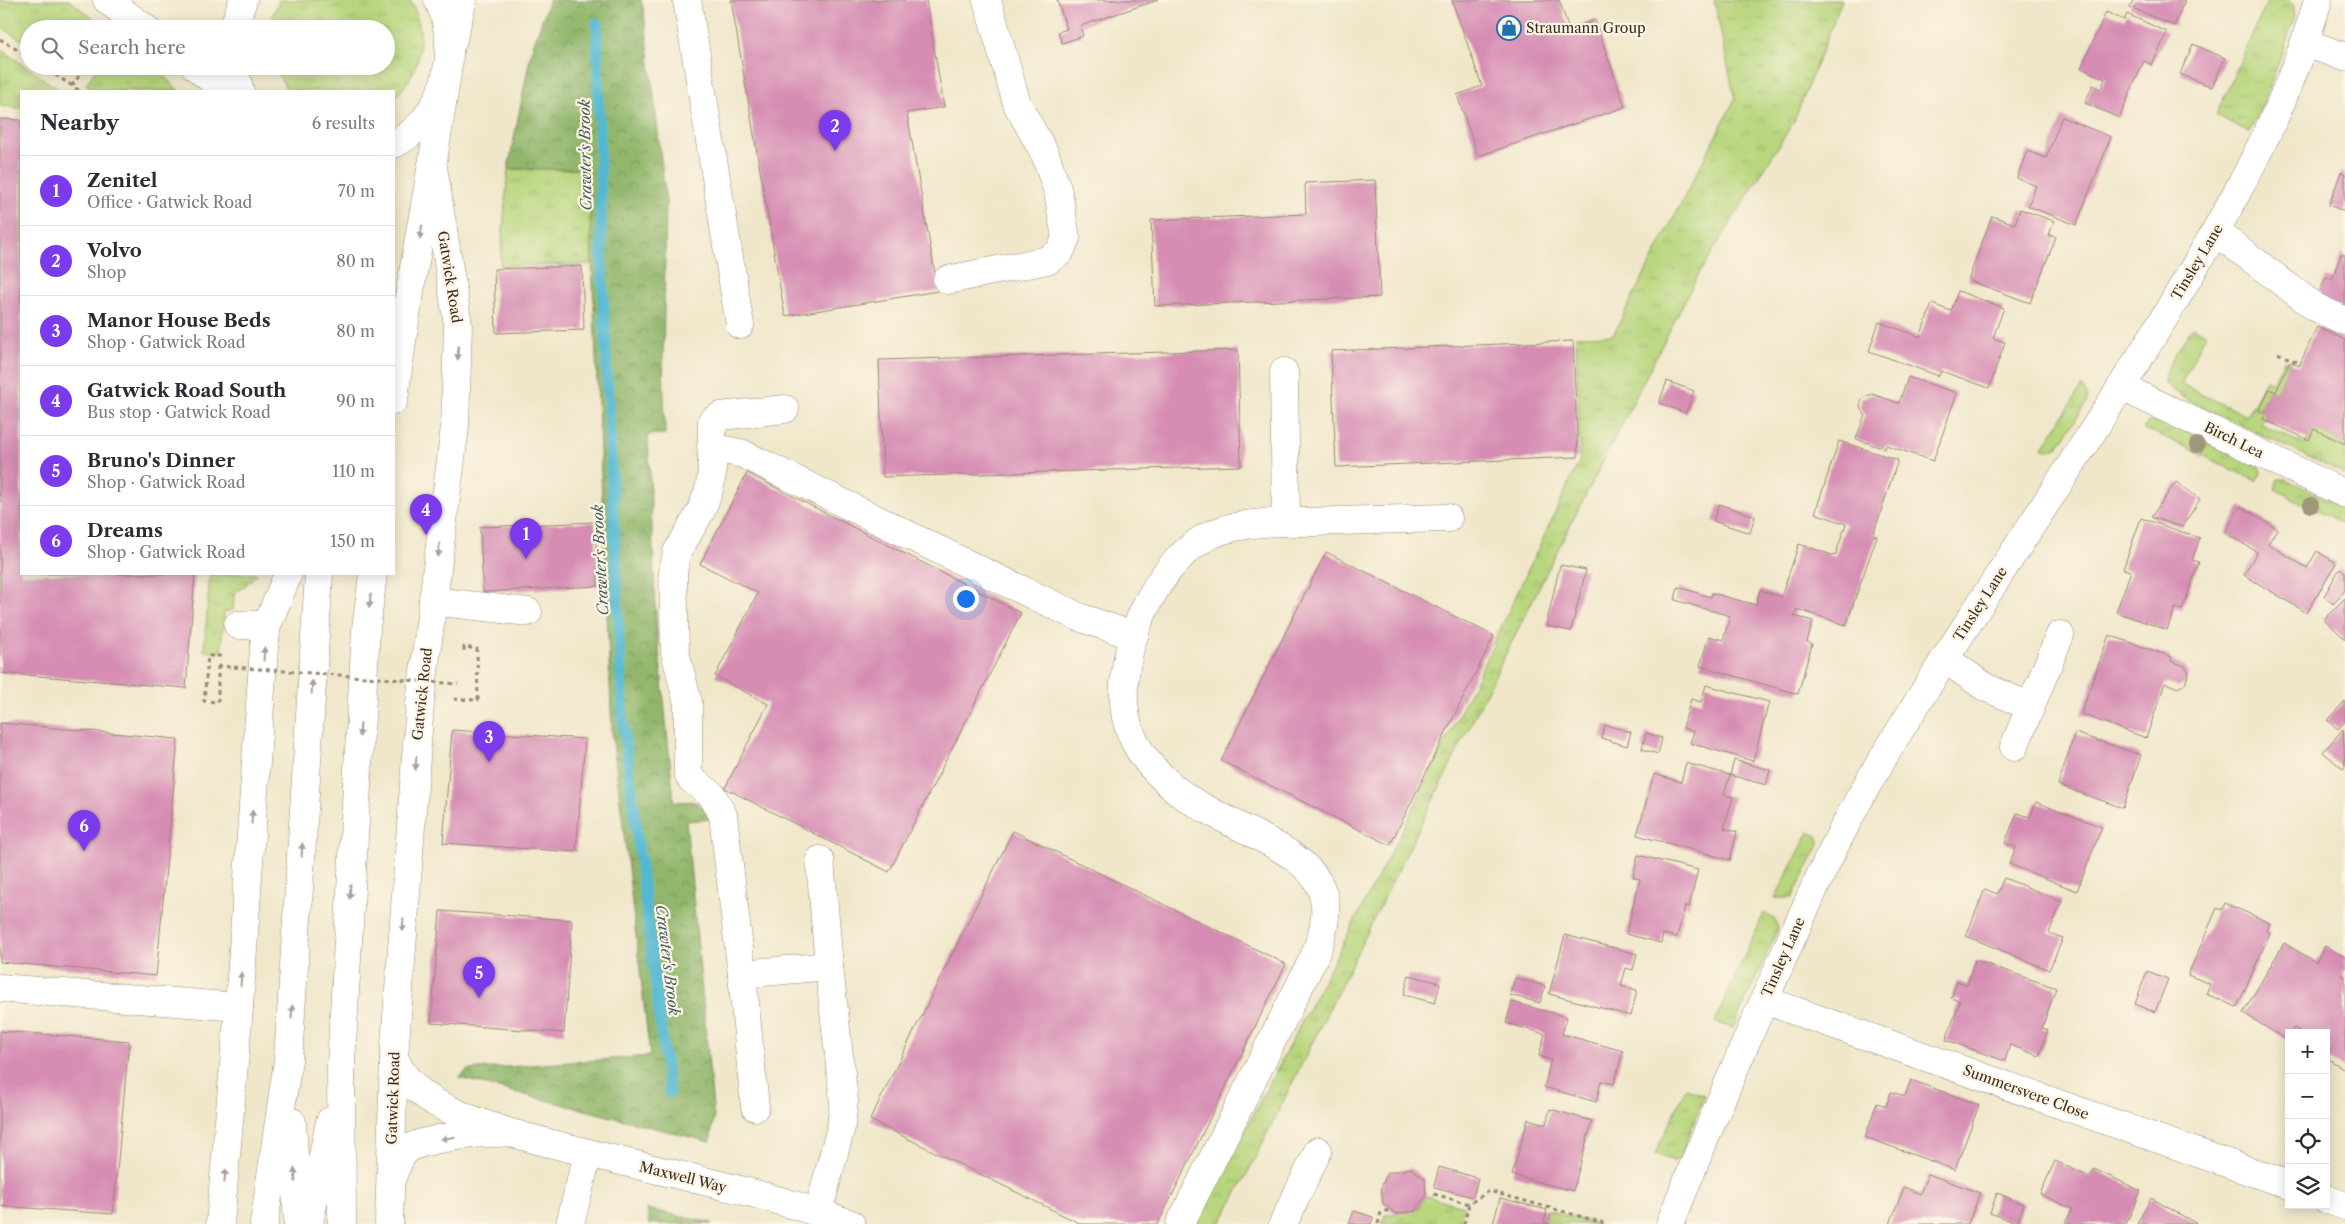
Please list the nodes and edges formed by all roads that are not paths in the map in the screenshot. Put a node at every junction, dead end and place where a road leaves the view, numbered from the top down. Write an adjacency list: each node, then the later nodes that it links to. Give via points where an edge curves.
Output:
1 (106, 0): 8 (street)
2 (243, 0): 9 (street)
3 (438, 0): 12 (street, via 449,37)
4 (463, 0): 12 (street, Gatwick Road)
5 (687, 0): 22 (street)
6 (987, 0): 20 (street, via 1016,104 1053,173 1066,238 1060,252 1048,260)
7 (2318, 0): 10 (street, Tinsley Lane)
8 (134, 20)
9 (236, 20)
10 (2306, 43): 11 (street); 19 (street, Tinsley Lane, via 2279,108)
11 (2345, 57)
12 (448, 64): 17 (street, via 434,105 412,132); 18 (street, Gatwick Road)
13 (206, 75): 15 (street)
14 (236, 75): 16 (street)
15 (224, 90)
16 (240, 90)
17 (395, 143)
18 (433, 167): 25 (street, Gatwick Road, one-way to 25, via 402,332); 34 (street, Gatwick Road, one-way to 34, via 458,325 456,426)
19 (2216, 232): 21 (street, via 2315,307); 24 (street, Tinsley Lane)
20 (946, 280)
21 (2345, 321)
22 (740, 325)
23 (1284, 372): 30 (street)
24 (2122, 387): 28 (street, Birch Lea); 40 (street, Tinsley Lane)
25 (395, 392)
26 (785, 409): 27 (street, via 716,417 711,425)
27 (711, 447): 39 (street, via 743,454 1079,617); 45 (street, via 712,473 707,498 674,563 673,640 687,697 688,772 691,779 715,798 725,820)
28 (2345, 494)
29 (1448, 518): 30 (street)
30 (1286, 522): 39 (street, via 1234,527 1193,545 1164,576)
31 (288, 575): 37 (street)
32 (319, 575): 50 (street, one-way to 32)
33 (373, 575): 51 (street, one-way to 51, via 366,629)
34 (432, 601): 35 (street); 49 (street, Gatwick Road, one-way to 49, via 420,703)
35 (528, 612)
36 (238, 625): 37 (street)
37 (268, 625): 48 (street, one-way to 37)
38 (2060, 635): 41 (street)
39 (1134, 636): 69 (street, via 1126,669 1124,699 1128,725 1144,758 1184,796 1303,863 1318,881 1326,904 1323,931 1306,973)
40 (1945, 659): 41 (street, via 1985,687); 47 (street, Tinsley Lane, via 1872,776 1810,898)
41 (2031, 707): 42 (street)
42 (2014, 746)
43 (820, 860): 44 (street)
44 (829, 966): 45 (street); 60 (street, via 844,1101 841,1127)
45 (742, 974): 52 (street)
46 (0, 988): 48 (street)
47 (1764, 1000): 57 (street, Summersvere Close); 71 (street, Tinsley Lane)
48 (239, 1007): 61 (street, one-way to 48)
49 (394, 1058): 53 (street, Maxwell Way, via 410,1085 437,1104); 56 (street, Gatwick Road)
50 (288, 1060): 62 (street); 63 (street, one-way to 50)
51 (341, 1063): 64 (street); 65 (street)
52 (755, 1107)
53 (514, 1134): 55 (street, Maxwell Way); 56 (street, Maxwell Way, one-way to 56, via 480,1134 408,1149)
54 (1318, 1151): 70 (street)
55 (588, 1153): 60 (street, Maxwell Way); 67 (street)
56 (390, 1184): 66 (street, Gatwick Road)
57 (2285, 1184)
58 (2330, 1200): 59 (street)
59 (2345, 1206)
60 (818, 1213): 68 (street, Maxwell Way)
61 (220, 1224)
62 (264, 1224)
63 (298, 1224)
64 (309, 1224)
65 (342, 1224)
66 (389, 1224)
67 (570, 1224)
68 (851, 1224)
69 (1180, 1224)
70 (1283, 1224)
71 (1670, 1224)

